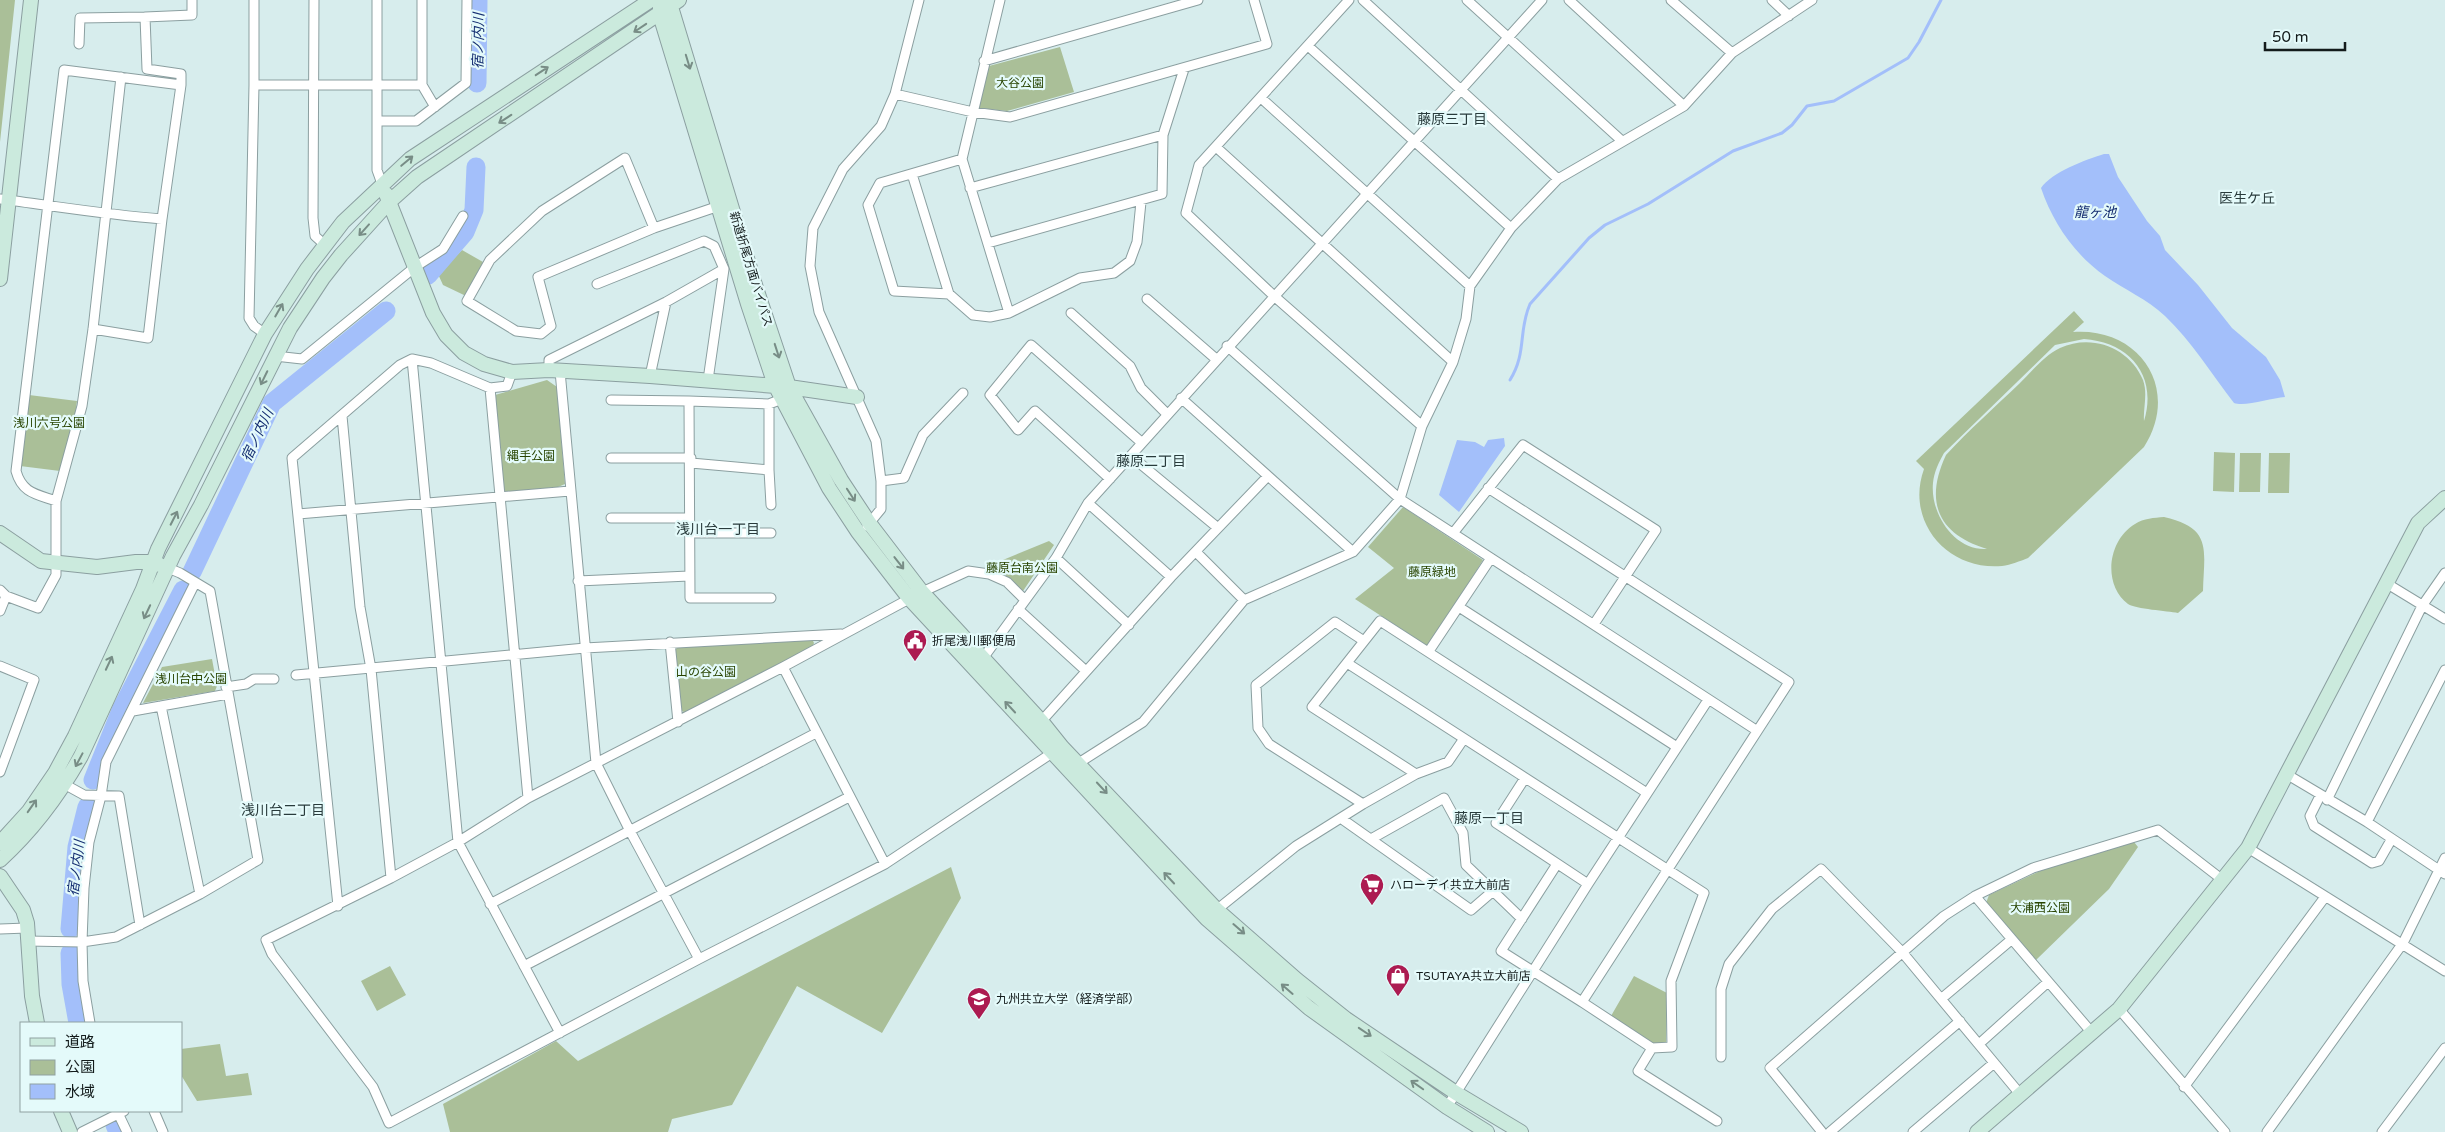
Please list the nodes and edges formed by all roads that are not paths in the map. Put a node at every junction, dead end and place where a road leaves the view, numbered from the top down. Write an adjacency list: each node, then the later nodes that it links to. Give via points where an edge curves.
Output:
1 (32, 0): 56 (street)
2 (192, 0): 26 (street, via 192,15)
3 (254, 0): 36 (street)
4 (314, 0): 37 (street)
5 (377, 0): 38 (street)
6 (422, 0): 34 (street)
7 (467, 0): 43 (street, via 466,83)
8 (651, 0): 53 (street, one-way to 8, via 410,159)
9 (919, 0): 40 (street)
10 (1001, 0): 31 (street)
11 (1197, 0): 31 (street)
12 (1254, 0): 32 (street, via 1267,44)
13 (1349, 0): 29 (street)
14 (1363, 0): 39 (street)
15 (1467, 0): 27 (street)
16 (1542, 0): 27 (street)
17 (1568, 0): 42 (street)
18 (1671, 0): 30 (street)
19 (1772, 0): 24 (street)
20 (1812, 0): 24 (street)
21 (669, 2): 23 (street); 92 (street, 新道折尾方面バイパス, one-way to 92, via 756,288)
22 (79, 8): 25 (street)
23 (660, 15): 57 (street, one-way to 57, via 417,177); 60 (street)
24 (1789, 16): 30 (street)
25 (80, 18): 26 (street); 28 (street)
26 (145, 18): 35 (street, via 147,69 181,74)
27 (1507, 37): 39 (street); 47 (street)
28 (79, 44)
29 (1308, 46): 41 (street); 48 (street)
30 (1732, 53): 42 (street)
31 (984, 61): 44 (street)
32 (1184, 69): 44 (street, via 1010,117); 46 (street)
33 (121, 77): 35 (street); 59 (street, via 64,70); 61 (street)
34 (422, 84): 38 (street); 43 (street)
35 (181, 85): 63 (street)
36 (254, 85): 37 (street); 81 (street, via 249,318)
37 (314, 85): 38 (street); 68 (street, via 313,218 316,236)
38 (377, 85): 45 (street)
39 (1461, 89): 48 (street); 52 (street)
40 (894, 94): 44 (street); 94 (street, via 881,126 843,168 813,228 810,266 819,312)
41 (1261, 98): 49 (street); 55 (street)
42 (1684, 106): 47 (street)
43 (435, 107): 45 (street, via 416,121)
44 (973, 112): 50 (street)
45 (377, 121): 53 (street, via 377,170)
46 (1163, 136): 54 (street); 58 (street, via 1162,194)
47 (1622, 141): 52 (street)
48 (1413, 142): 55 (street); 65 (street)
49 (1216, 147): 66 (street); 75 (street, via 1199,165 1186,213)
50 (962, 160): 51 (street); 54 (street)
51 (912, 174): 74 (street); 74 (street, via 880,183 868,205 885,263 894,291)
52 (1558, 179): 65 (street)
53 (382, 184): 57 (street); 68 (street, via 343,222)
54 (970, 188): 67 (street)
55 (1367, 194): 66 (street); 73 (street)
56 (5, 199): 59 (street); 71 (street)
57 (389, 202): 69 (street); 83 (street, one-way to 83, via 323,278)
58 (1141, 202): 67 (street); 78 (street, via 1137,242 1130,261 1114,273 1080,278)
59 (49, 205): 61 (street); 115 (street, via 16,471 20,484 34,494)
60 (719, 206): 64 (street); 92 (street)
61 (106, 214): 63 (street); 80 (street)
62 (463, 216): 69 (street, via 443,249)
63 (162, 219): 80 (street, via 148,338)
64 (654, 228): 64 (street, via 538,277 551,326 541,334 516,331 468,302 490,260 542,210 625,158)
65 (1511, 228): 73 (street)
66 (1321, 243): 75 (street); 86 (street)
67 (988, 244): 78 (street)
68 (325, 245): 81 (street, one-way to 68)
69 (415, 268): 83 (street, via 302,359); 88 (street, via 433,313 446,335 464,353 484,364)
70 (724, 269): 72 (street, via 714,246 704,241); 77 (street); 90 (street)
71 (0, 279)
72 (597, 284)
73 (1470, 286): 86 (street, via 1466,318)
74 (949, 294): 78 (street, via 973,315 990,317)
75 (1274, 296): 82 (street); 101 (street)
76 (1147, 299): 85 (street)
77 (666, 302): 87 (street, via 549,360); 89 (street)
78 (1009, 313)
79 (1070, 313): 99 (street, via 1130,366 1141,388)
80 (94, 329): 115 (street, via 82,406)
81 (266, 334): 133 (street, one-way to 81)
82 (1227, 346): 85 (street); 114 (street)
83 (275, 356): 135 (street, one-way to 135)
84 (412, 359): 91 (street, via 431,363); 100 (street, via 400,365); 116 (street)
85 (1216, 359): 95 (street)
86 (1453, 362): 101 (street)
87 (555, 370): 88 (street); 89 (street); 111 (street)
88 (512, 372): 91 (street, via 507,386)
89 (650, 376): 90 (street)
90 (708, 380): 92 (street)
91 (490, 388): 112 (street)
92 (782, 390): 94 (street); 98 (street); 123 (street, 新道折尾方面バイパス, via 841,480)
93 (963, 393): 109 (street, via 923,435 904,478)
94 (857, 397): 109 (street, via 876,441)
95 (1181, 398): 99 (street); 107 (street)
96 (611, 400): 97 (street)
97 (689, 401): 98 (street); 105 (street)
98 (769, 404): 106 (street)
99 (1167, 414): 102 (street)
100 (342, 416): 119 (street); 120 (street, via 292,458)
101 (1422, 426): 114 (street)
102 (1141, 442): 103 (street); 108 (street, via 1031,345 990,395 1018,430 1035,412)
103 (1130, 456): 108 (street); 124 (street)
104 (611, 458): 105 (street)
105 (691, 460): 106 (street); 122 (street)
106 (769, 470): 118 (street)
107 (1267, 477): 124 (street); 129 (street)
108 (1110, 479): 117 (street)
109 (881, 481): 123 (street, via 881,509)
110 (1488, 488): 125 (street); 138 (street); 138 (street, via 1522,445 1656,530)
111 (570, 491): 112 (street); 140 (street)
112 (500, 496): 116 (street); 160 (street)
113 (2445, 498): 142 (street, via 2418,523)
114 (1400, 499): 125 (street); 129 (street)
115 (56, 501): 134 (street)
116 (426, 502): 119 (street); 161 (street)
117 (1088, 502): 131 (street); 139 (street)
118 (771, 504)
119 (350, 510): 120 (street); 166 (street)
120 (298, 514): 169 (street)
121 (612, 518): 122 (street)
122 (689, 518): 127 (street)
123 (864, 528): 144 (street, 新道折尾方面バイパス)
124 (1218, 528): 130 (street)
125 (1454, 532): 132 (street)
126 (0, 533): 134 (street, via 41,561)
127 (689, 533): 128 (street); 137 (street)
128 (772, 533)
129 (1353, 552): 147 (street)
130 (1197, 553): 139 (street); 147 (street)
131 (1056, 558): 146 (street); 154 (street)
132 (1491, 558): 149 (street); 153 (street)
133 (153, 562): 134 (street, via 97,567); 135 (street); 203 (street, one-way to 133, via 29,811 55,773 75,736)
134 (55, 564): 143 (street, via 56,575 38,608)
135 (168, 568): 141 (street); 189 (street, one-way to 189, via 81,756)
136 (2445, 573): 148 (street)
137 (689, 576): 140 (street); 145 (street, via 690,598)
138 (1625, 577): 153 (street); 178 (street, via 1789,682)
139 (1171, 578): 154 (street)
140 (578, 581): 158 (street)
141 (195, 583): 172 (street, via 210,591); 175 (street)
142 (2386, 583): 148 (street); 187 (street)
143 (3, 593): 151 (street)
144 (915, 595): 146 (street, via 968,571 989,574 1007,582); 155 (street); 163 (street, 新道折尾方面バイパス)
145 (772, 598)
146 (1025, 600): 150 (street)
147 (1244, 600): 184 (street, via 1143,722)
148 (2422, 606): 152 (street); 194 (street)
149 (1459, 607): 159 (street); 181 (street)
150 (1018, 610): 163 (street); 168 (street)
151 (0, 611)
152 (2445, 619)
153 (1594, 624): 173 (street)
154 (1129, 625): 168 (street)
155 (843, 634): 157 (street); 165 (street)
156 (1364, 641): 159 (street, via 1380,621); 162 (street); 195 (street, via 1335,622 1256,685 1258,728 1269,744)
157 (670, 642): 158 (street); 176 (street)
158 (585, 648): 160 (street); 183 (street)
159 (1429, 651): 190 (street)
160 (514, 654): 161 (street); 193 (street)
161 (440, 661): 166 (street); 202 (street)
162 (1347, 663): 180 (street); 186 (street, via 1312,707)
163 (979, 664): 177 (street, 新道折尾方面バイパス)
164 (0, 666): 185 (street, via 34,680)
165 (783, 667): 176 (street); 179 (street)
166 (370, 669): 169 (street); 212 (street)
167 (2445, 670): 197 (street)
168 (1086, 671): 177 (street)
169 (315, 674): 170 (street); 221 (street)
170 (296, 675)
171 (274, 679): 172 (street, via 254,679)
172 (227, 691): 174 (street); 216 (street, via 258,860)
173 (1708, 700): 178 (street); 181 (street)
174 (161, 706): 175 (street); 216 (street)
175 (133, 711): 191 (street, via 106,762)
176 (678, 722): 183 (street)
177 (1037, 726): 182 (street, 新道折尾方面バイパス)
178 (1756, 730): 209 (street)
179 (816, 733): 192 (street); 198 (street)
180 (1463, 740): 186 (street, via 1448,762); 188 (street)
181 (1677, 747): 190 (street)
182 (1056, 750): 184 (street, 新道折尾方面バイパス); 207 (street)
183 (596, 763): 193 (street); 198 (street)
184 (1073, 767): 222 (street, 新道折尾方面バイパス)
185 (0, 772)
186 (1416, 774): 195 (street)
187 (2288, 775): 194 (street); 204 (street)
188 (1526, 778): 199 (street); 208 (street, via 1496,823)
189 (64, 784): 191 (street, via 84,796); 206 (street, via 35,824)
190 (1647, 793): 199 (street)
191 (101, 796): 224 (street, via 119,796); 228 (street, via 89,842)
192 (849, 797): 207 (street); 217 (street)
193 (528, 798): 202 (street)
194 (2323, 798): 197 (street); 201 (street, via 2310,816 2314,826 2372,863 2379,861)
195 (1363, 804): 196 (street)
196 (1342, 819): 200 (street); 222 (street, via 1296,846)
197 (2367, 822): 201 (street)
198 (630, 831): 217 (street); 220 (street)
199 (1618, 838): 209 (street); 214 (street)
200 (1371, 839): 215 (street, via 1471,910); 215 (street, via 1444,798 1463,833 1466,865)
201 (2391, 840): 210 (street)
202 (458, 842): 212 (street); 220 (street)
203 (0, 843)
204 (2248, 848): 213 (street); 219 (street)
205 (2445, 858): 210 (street)
206 (0, 860)
207 (886, 864): 231 (street)
208 (1557, 864): 214 (street); 223 (street)
209 (1669, 870): 237 (street); 245 (street, via 1704,893 1671,981 1672,1047)
210 (2442, 872): 229 (street)
211 (0, 876): 226 (street, via 23,910)
212 (391, 878): 221 (street)
213 (2224, 881): 218 (street, via 2158,830 2033,868); 238 (street)
214 (1588, 884): 234 (street)
215 (1492, 891): 223 (street)
216 (200, 894): 224 (street)
217 (663, 895): 231 (street); 232 (street)
218 (1975, 896): 227 (street); 230 (street, via 1944,916)
219 (2325, 897): 229 (street); 249 (street)
220 (490, 904): 232 (street)
221 (338, 906): 242 (street, via 266,940 272,954 373,1087 389,1123)
222 (1212, 915): 250 (street, one-way to 250, via 1346,1019); 252 (street, one-way to 222, via 1309,1008)
223 (1522, 919): 234 (street, via 1501,951)
224 (140, 925): 228 (street, via 116,938)
225 (0, 929): 226 (street)
226 (27, 934): 228 (street); 239 (street)
227 (2010, 940): 235 (street); 236 (street)
228 (82, 942): 240 (street, via 83,980)
229 (2402, 943): 233 (street); 269 (street)
230 (1902, 952): 236 (street); 247 (street, via 1821,870 1772,909 1729,964 1721,989); 264 (street, via 1770,1068)
231 (699, 959): 242 (street)
232 (524, 966): 242 (street)
233 (2445, 971)
234 (1534, 972): 237 (street); 250 (street)
235 (2048, 982): 243 (street); 244 (street)
236 (1941, 999): 241 (street)
237 (1582, 1002): 245 (street)
238 (2119, 1009): 243 (street); 249 (street)
239 (37, 1022)
240 (90, 1022)
241 (1960, 1022): 244 (street); 265 (street)
242 (560, 1033)
243 (2093, 1034): 251 (street)
244 (1979, 1044): 248 (street)
245 (1652, 1048): 257 (street, via 1638,1071)
246 (2445, 1048): 270 (street)
247 (1721, 1057)
248 (1994, 1063): 251 (street); 266 (street)
249 (2184, 1087): 268 (street)
250 (1456, 1093): 252 (street); 263 (street)
251 (2020, 1094): 267 (street)
252 (1447, 1107): 262 (street)
253 (61, 1112): 258 (street)
254 (118, 1112): 259 (street)
255 (120, 1112): 260 (street)
256 (154, 1112): 261 (street)
257 (1717, 1121)
258 (70, 1132)
259 (82, 1132)
260 (127, 1132)
261 (163, 1132)
262 (1487, 1132)
263 (1521, 1132)
264 (1822, 1132)
265 (1830, 1132)
266 (1913, 1132)
267 (1976, 1132)
268 (2224, 1132)
269 (2267, 1132)
270 (2382, 1132)

